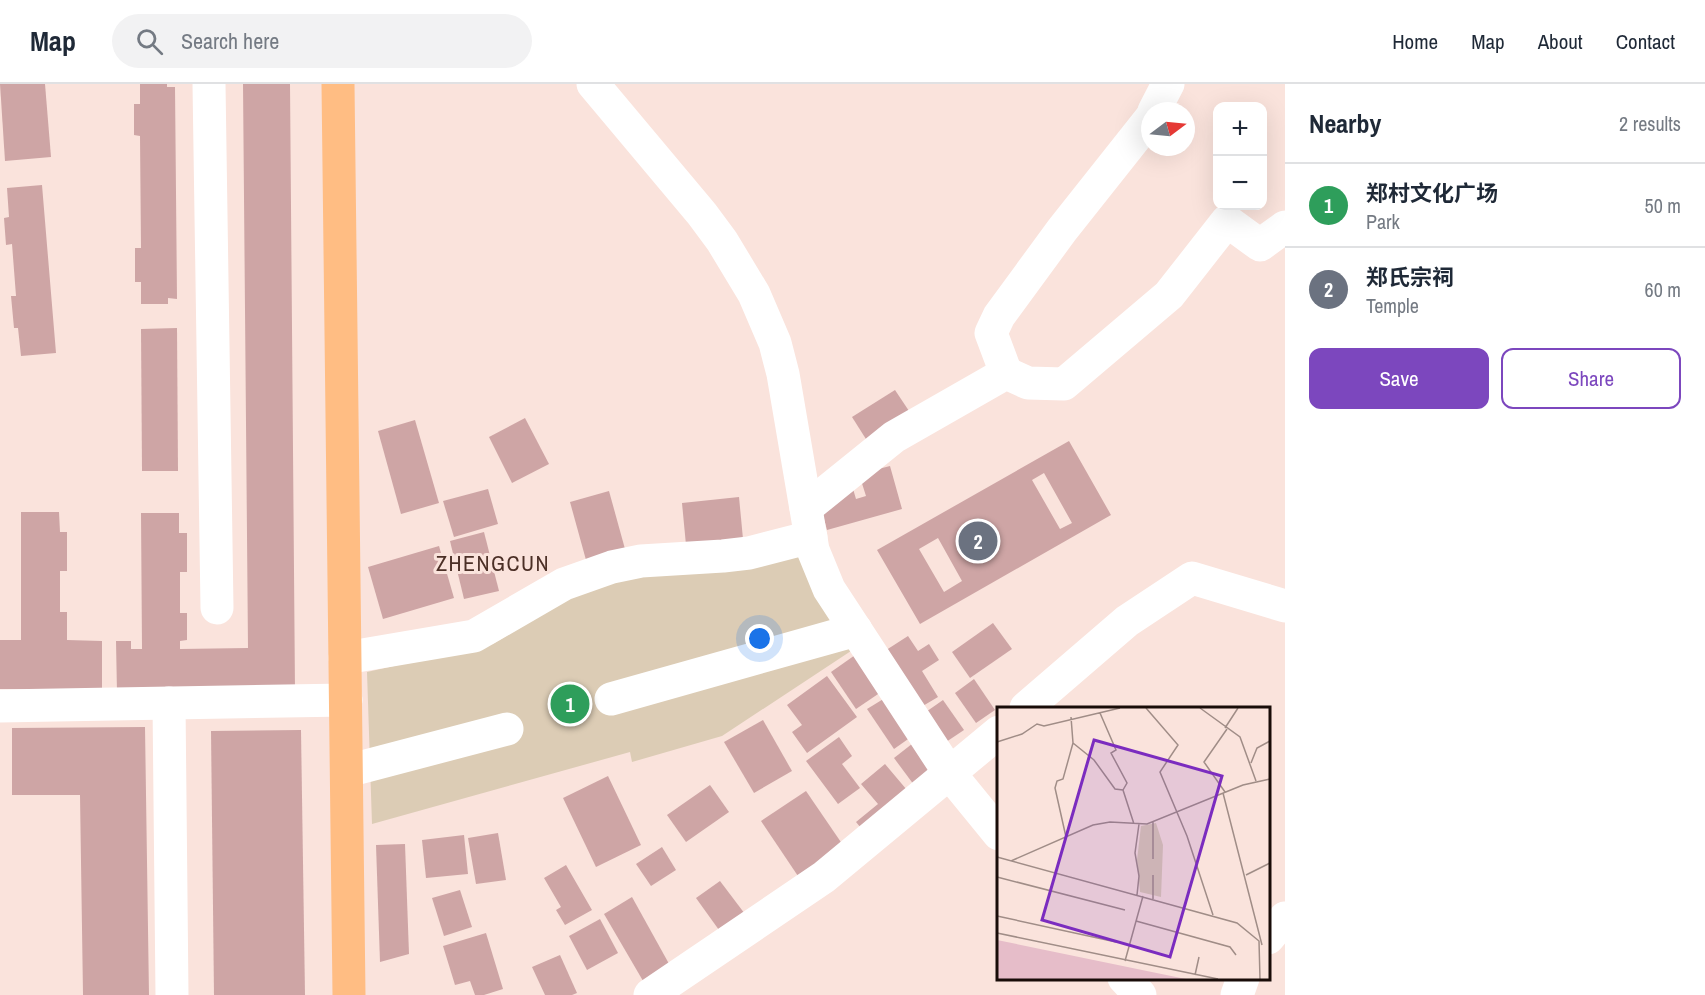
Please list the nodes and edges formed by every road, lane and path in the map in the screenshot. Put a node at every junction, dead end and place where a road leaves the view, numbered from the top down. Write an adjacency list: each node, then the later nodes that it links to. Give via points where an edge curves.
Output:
1 (209, 84): 11 (street)
2 (338, 84): 13 (main road)
3 (593, 84): 9 (street, via 702,214 759,303 783,374)
4 (1168, 84): 5 (street)
5 (1159, 102)
6 (1141, 130): 8 (street, via 999,316 991,333)
7 (1285, 227): 8 (street, via 1260,245 1227,220 1169,295 1064,384 1028,383)
8 (1006, 373): 9 (street, via 894,437)
9 (808, 523): 12 (street, via 813,550 829,589); 13 (street, via 749,553 641,561 612,567 564,584 474,636)
10 (1285, 606): 18 (street, via 1192,578 1127,621)
11 (218, 608)
12 (856, 630): 14 (street); 22 (street)
13 (345, 658): 15 (main road)
14 (611, 699)
15 (346, 700): 16 (street); 21 (main road)
16 (169, 703): 17 (street); 28 (street)
17 (0, 706)
18 (1027, 707)
19 (507, 729): 21 (street)
20 (997, 734): 22 (street)
21 (346, 771): 29 (main road)
22 (950, 774): 23 (street); 30 (street, via 824,878)
23 (997, 832)
24 (1285, 918): 25 (street)
25 (1270, 937)
26 (1126, 980): 31 (street)
27 (1242, 980): 32 (street)
28 (172, 995)
29 (349, 995)
30 (650, 995)
31 (1140, 995)
32 (1237, 995)

